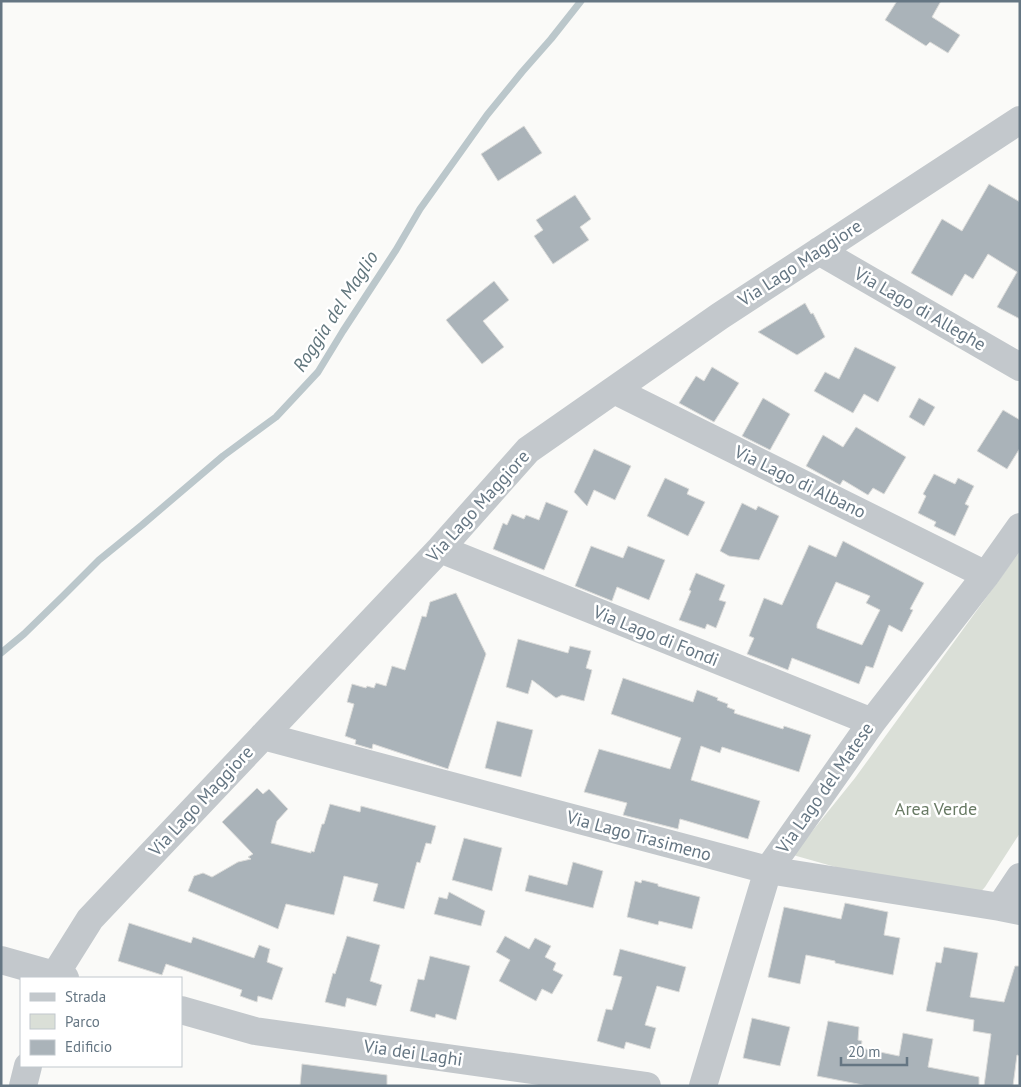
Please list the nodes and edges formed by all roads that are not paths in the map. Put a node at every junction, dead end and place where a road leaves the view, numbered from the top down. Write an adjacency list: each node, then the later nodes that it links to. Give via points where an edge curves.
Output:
1 (1020, 120): 2 (street, Via Lago Maggiore)
2 (820, 251): 3 (street, Via Lago di Alleghe); 4 (street, Via Lago Maggiore)
3 (1020, 366)
4 (614, 390): 6 (street, Via Lago Maggiore, via 528,450); 7 (street, Via Lago di Albano)
5 (1020, 527): 7 (street, Via Lago del Matese)
6 (440, 549): 8 (street, Via Lago di Fondi); 9 (street, Via Lago Maggiore)
7 (986, 575): 8 (street, Via Lago del Matese)
8 (872, 722): 10 (street, Via Lago del Matese)
9 (263, 736): 10 (street, Via Lago Trasimeno); 14 (street, Via Lago Maggiore, via 90,919)
10 (768, 870): 12 (street, Via Lago Trasimeno); 19 (street, Via Lago del Matese)
11 (1020, 877): 12 (street)
12 (1010, 909)
13 (1, 960): 14 (street)
14 (57, 977)
15 (182, 1010): 18 (street, Via dei Laghi, via 255,1031)
16 (28, 1067): 17 (street)
17 (23, 1086)
18 (647, 1086)
19 (703, 1086)

